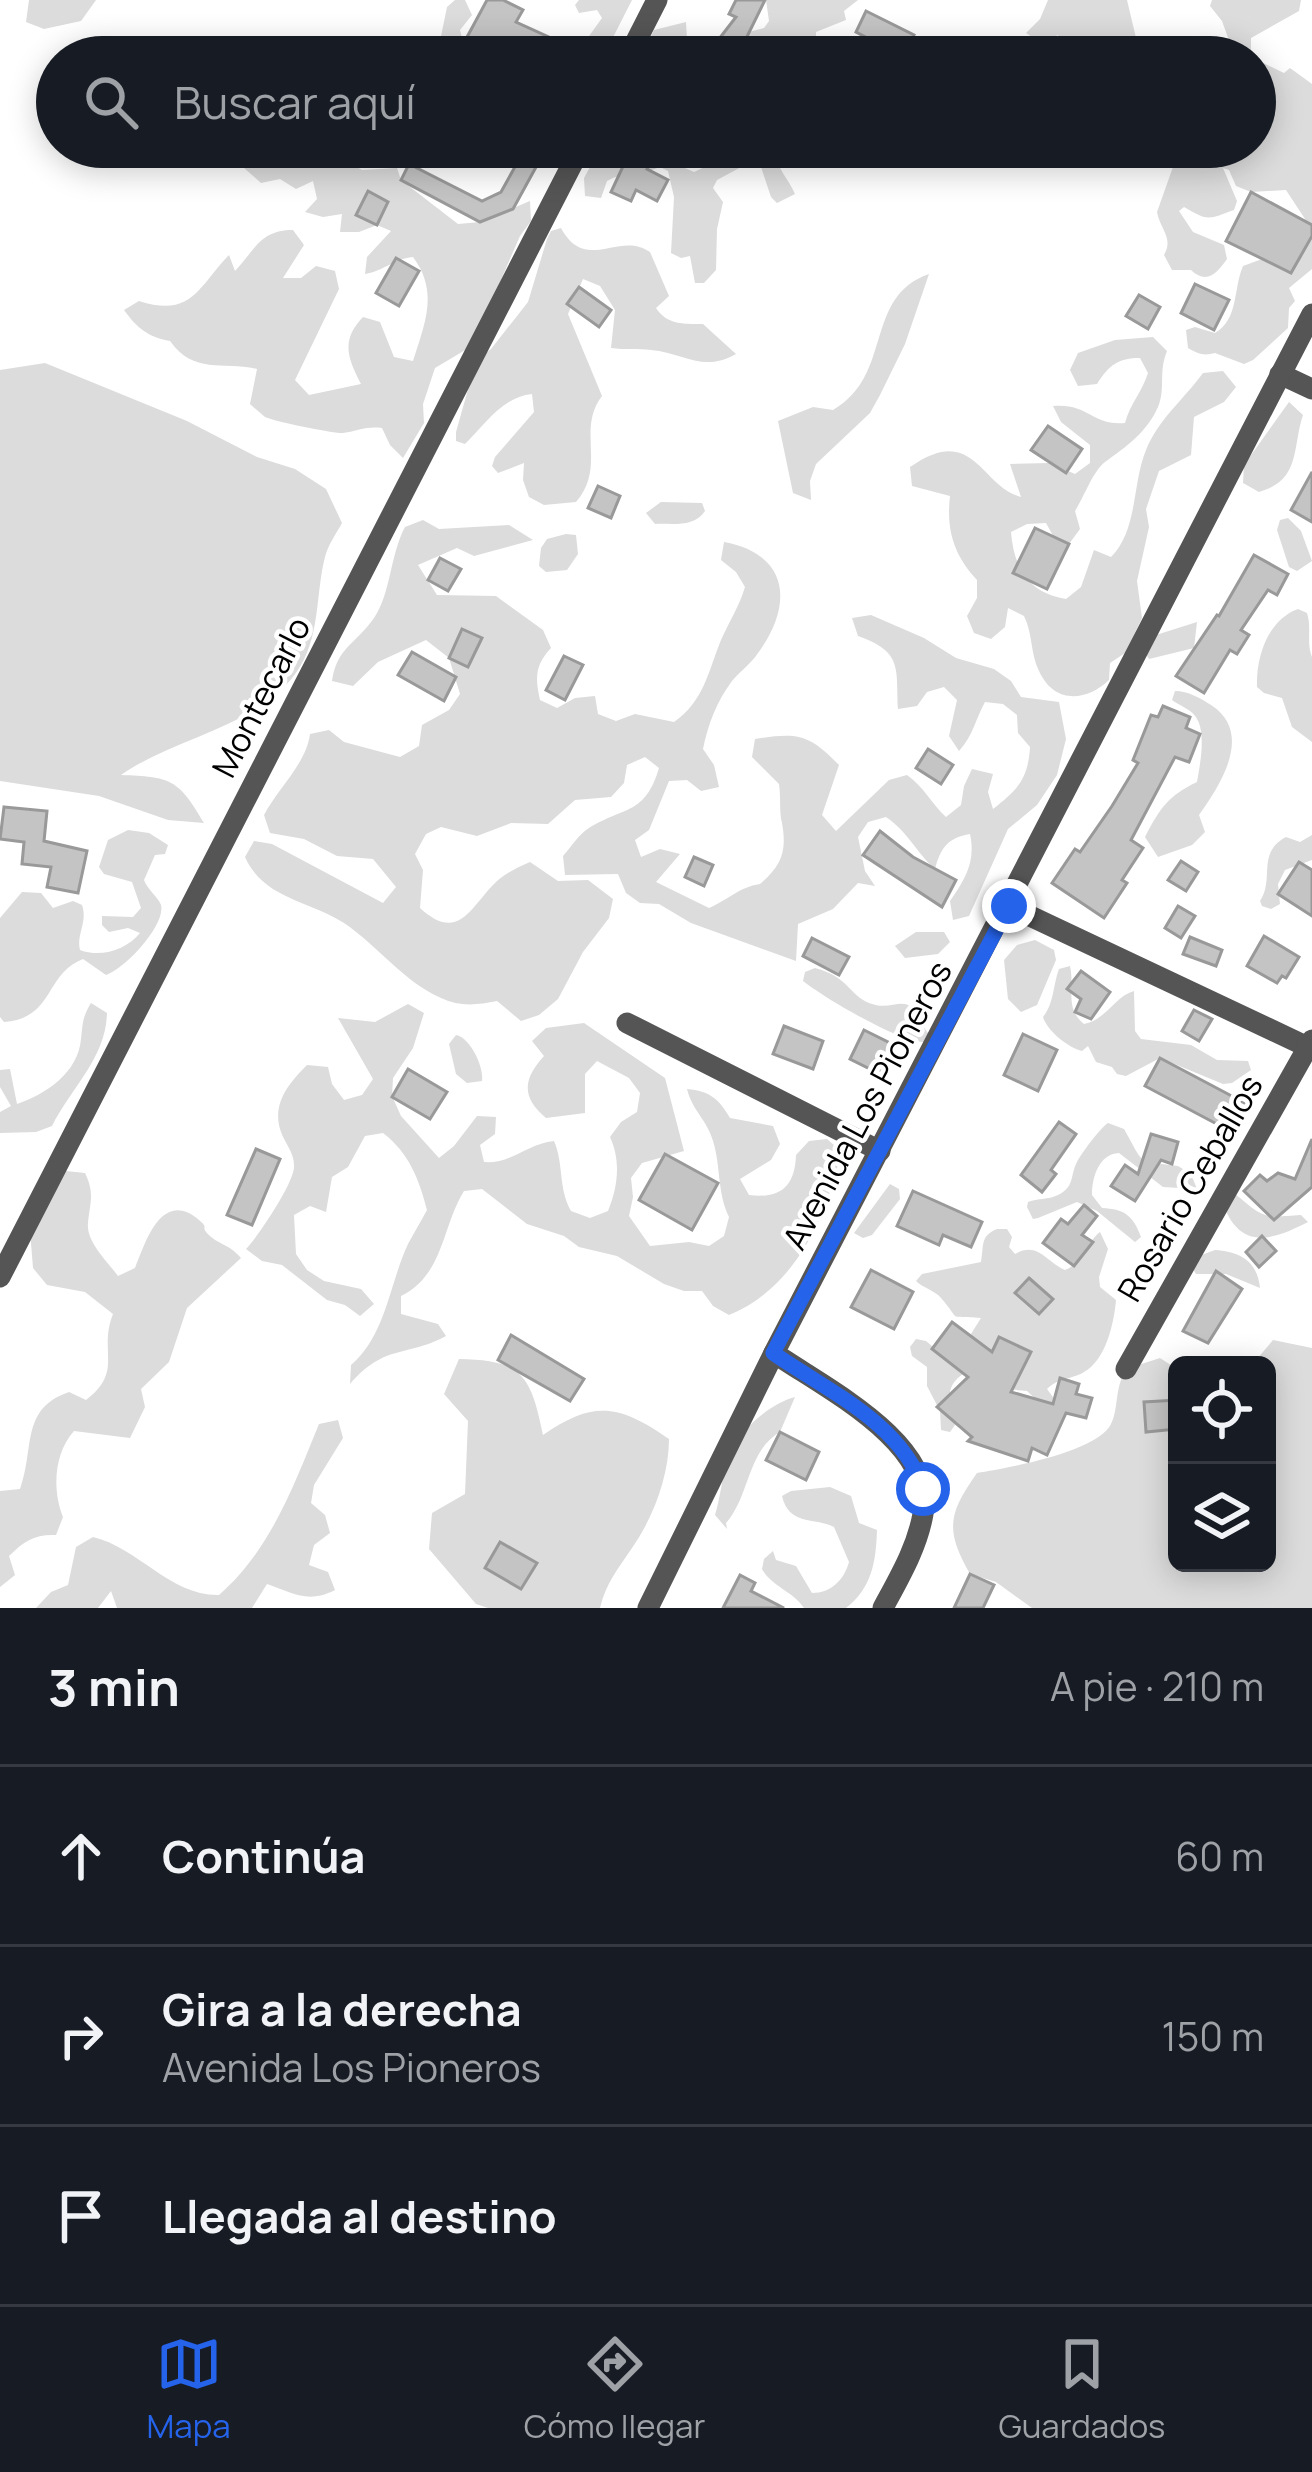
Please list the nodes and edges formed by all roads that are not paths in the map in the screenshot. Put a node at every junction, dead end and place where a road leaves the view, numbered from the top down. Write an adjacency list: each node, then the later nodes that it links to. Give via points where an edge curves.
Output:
1 (657, 0): 2 (street)
2 (639, 36)
3 (570, 168): 11 (street, Montecarlo)
4 (1312, 314): 5 (street, Avenida Los Pioneros)
5 (1280, 374): 6 (street); 7 (street, Avenida Los Pioneros)
6 (1312, 389)
7 (1009, 906): 9 (street); 10 (street, Avenida Los Pioneros)
8 (627, 1023): 10 (street)
9 (1311, 1045): 13 (street, Rosario Ceballos)
10 (880, 1151): 12 (street, Avenida Los Pioneros)
11 (0, 1277)
12 (773, 1353): 14 (street, Avenida Los Pioneros); 15 (street, via 893,1437 916,1465 924,1511)
13 (1126, 1369)
14 (648, 1608)
15 (883, 1608)

